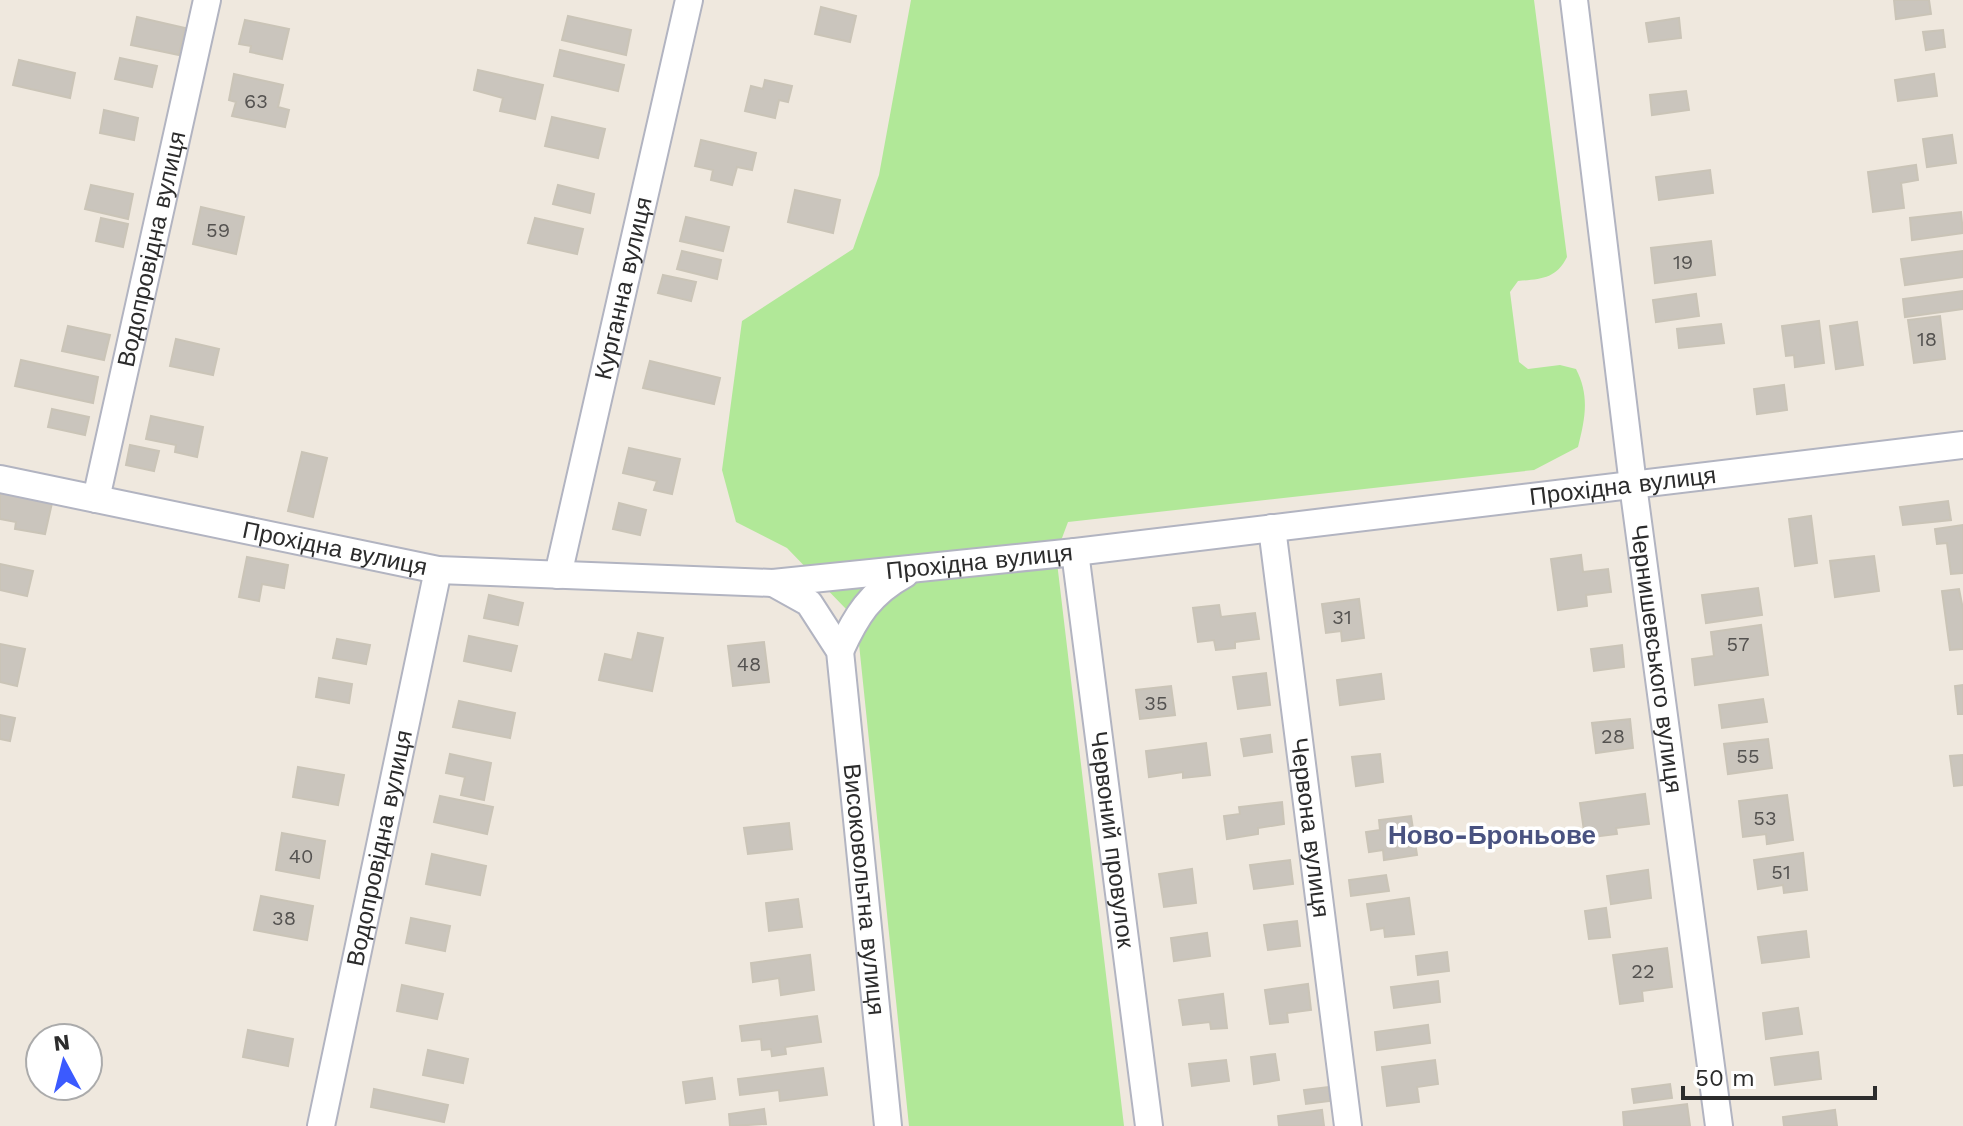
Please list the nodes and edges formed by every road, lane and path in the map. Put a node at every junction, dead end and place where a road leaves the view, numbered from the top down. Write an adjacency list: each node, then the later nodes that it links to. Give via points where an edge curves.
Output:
1 (207, 0): 7 (street, Водопровідна вулиця)
2 (689, 0): 12 (street, Курганна вулиця)
3 (1574, 0): 6 (street, Чернишевського вулиця)
4 (1963, 445): 6 (street, Прохідна вулиця)
5 (0, 479): 7 (street, Прохідна вулиця)
6 (1633, 485): 8 (street, Прохідна вулиця); 19 (street, Чернишевського вулиця)
7 (96, 499): 10 (street, Прохідна вулиця)
8 (1272, 528): 9 (street, Прохідна вулиця); 18 (street, Червона вулиця)
9 (1075, 552): 11 (street, Прохідна вулиця); 17 (street, Червоний провулок)
10 (438, 570): 12 (street, Прохідна вулиця); 15 (street, Водопровідна вулиця)
11 (913, 570): 13 (street, Прохідна вулиця); 14 (street, via 880,587 858,613)
12 (558, 575): 13 (street, Прохідна вулиця)
13 (773, 583): 14 (street, Високовольтна вулиця, via 809,603)
14 (840, 651): 16 (street, Високовольтна вулиця)
15 (321, 1126)
16 (888, 1126)
17 (1149, 1126)
18 (1348, 1126)
19 (1719, 1126)

